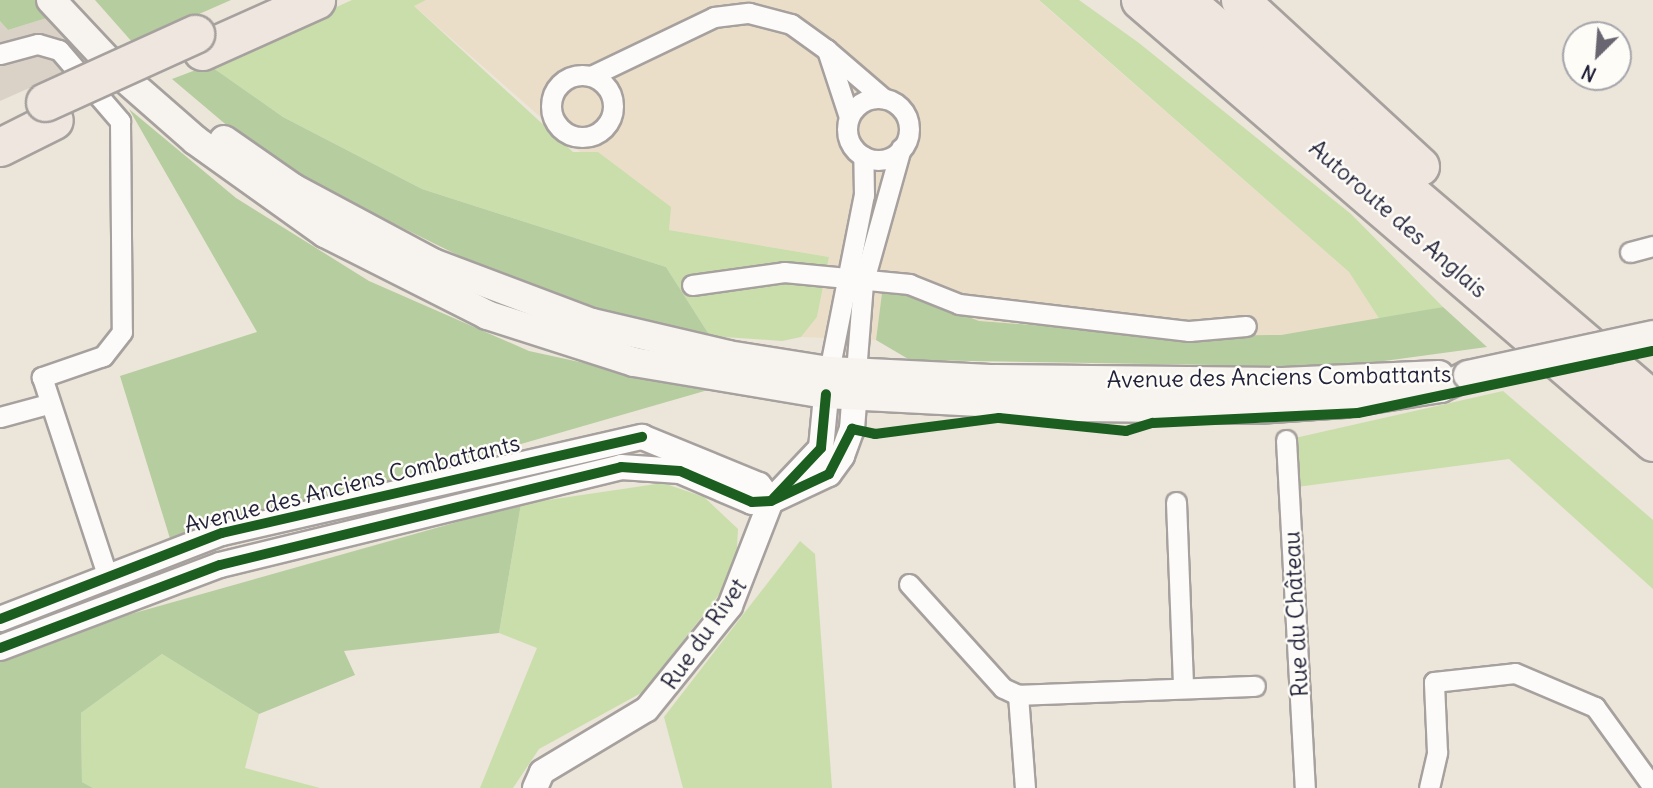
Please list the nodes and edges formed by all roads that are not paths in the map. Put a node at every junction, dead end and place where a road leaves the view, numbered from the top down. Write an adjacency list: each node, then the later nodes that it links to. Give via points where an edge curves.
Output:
1 (51, 0): 28 (main road, via 122,76 253,186 406,278 562,343 705,378)
2 (74, 0): 28 (main road, via 228,143 363,229 592,323)
3 (269, 0): 9 (highway)
4 (316, 0): 9 (highway)
5 (1117, 0): 15 (highway)
6 (1140, 0): 15 (highway, Autoroute des Anglais)
7 (1185, 0): 29 (highway, Autoroute des Anglais)
8 (1240, 0): 29 (highway, via 1552,289)
9 (198, 43): 14 (highway)
10 (827, 50): 12 (street, via 791,24 738,15 714,17); 13 (street); 16 (street)
11 (0, 54): 30 (street, via 38,44 59,50 115,110 122,332 103,356 42,377)
12 (591, 76)
13 (883, 98): 16 (street, via 863,102); 19 (street, via 905,114 908,132)
14 (50, 111): 17 (highway); 18 (highway)
15 (1275, 113): 33 (highway, Autoroute des Anglais)
16 (849, 117): 20 (street, via 847,134)
17 (0, 122)
18 (0, 146)
19 (901, 148): 20 (street, via 883,159); 24 (street)
20 (863, 156): 23 (street, via 864,195)
21 (1653, 246): 22 (street)
22 (1630, 252)
23 (842, 281): 24 (street); 25 (street, via 784,272); 28 (street)
24 (863, 284): 26 (street, via 909,284 959,304 1189,331); 28 (street)
25 (692, 285)
26 (1246, 326)
27 (1653, 335): 28 (main road, Avenue des Anciens Combattants, bridge, via 1468,374 1283,382)
28 (841, 384): 34 (street, via 821,448)
29 (1645, 393)
30 (48, 404): 31 (street); 36 (street)
31 (0, 417)
32 (1286, 440): 46 (street, Rue du Château)
33 (1653, 442)
34 (771, 501): 36 (street, Avenue des Anciens Combattants, via 759,485 642,437 222,533); 39 (street, Avenue des Anciens Combattants, via 752,502 680,471 621,467 220,565); 44 (street, Rue du Rivet, via 730,606 671,686 647,709 542,772)
35 (1176, 502): 41 (street)
36 (107, 575): 38 (street, Avenue des Anciens Combattants)
37 (909, 584): 42 (street, via 1003,688)
38 (0, 619)
39 (0, 648)
40 (1255, 686): 41 (street)
41 (1183, 687): 42 (street)
42 (1017, 695): 45 (street)
43 (1653, 787): 47 (street, via 1595,708 1515,673 1434,682 1437,752)
44 (536, 788)
45 (1025, 788)
46 (1306, 788)
47 (1429, 788)

